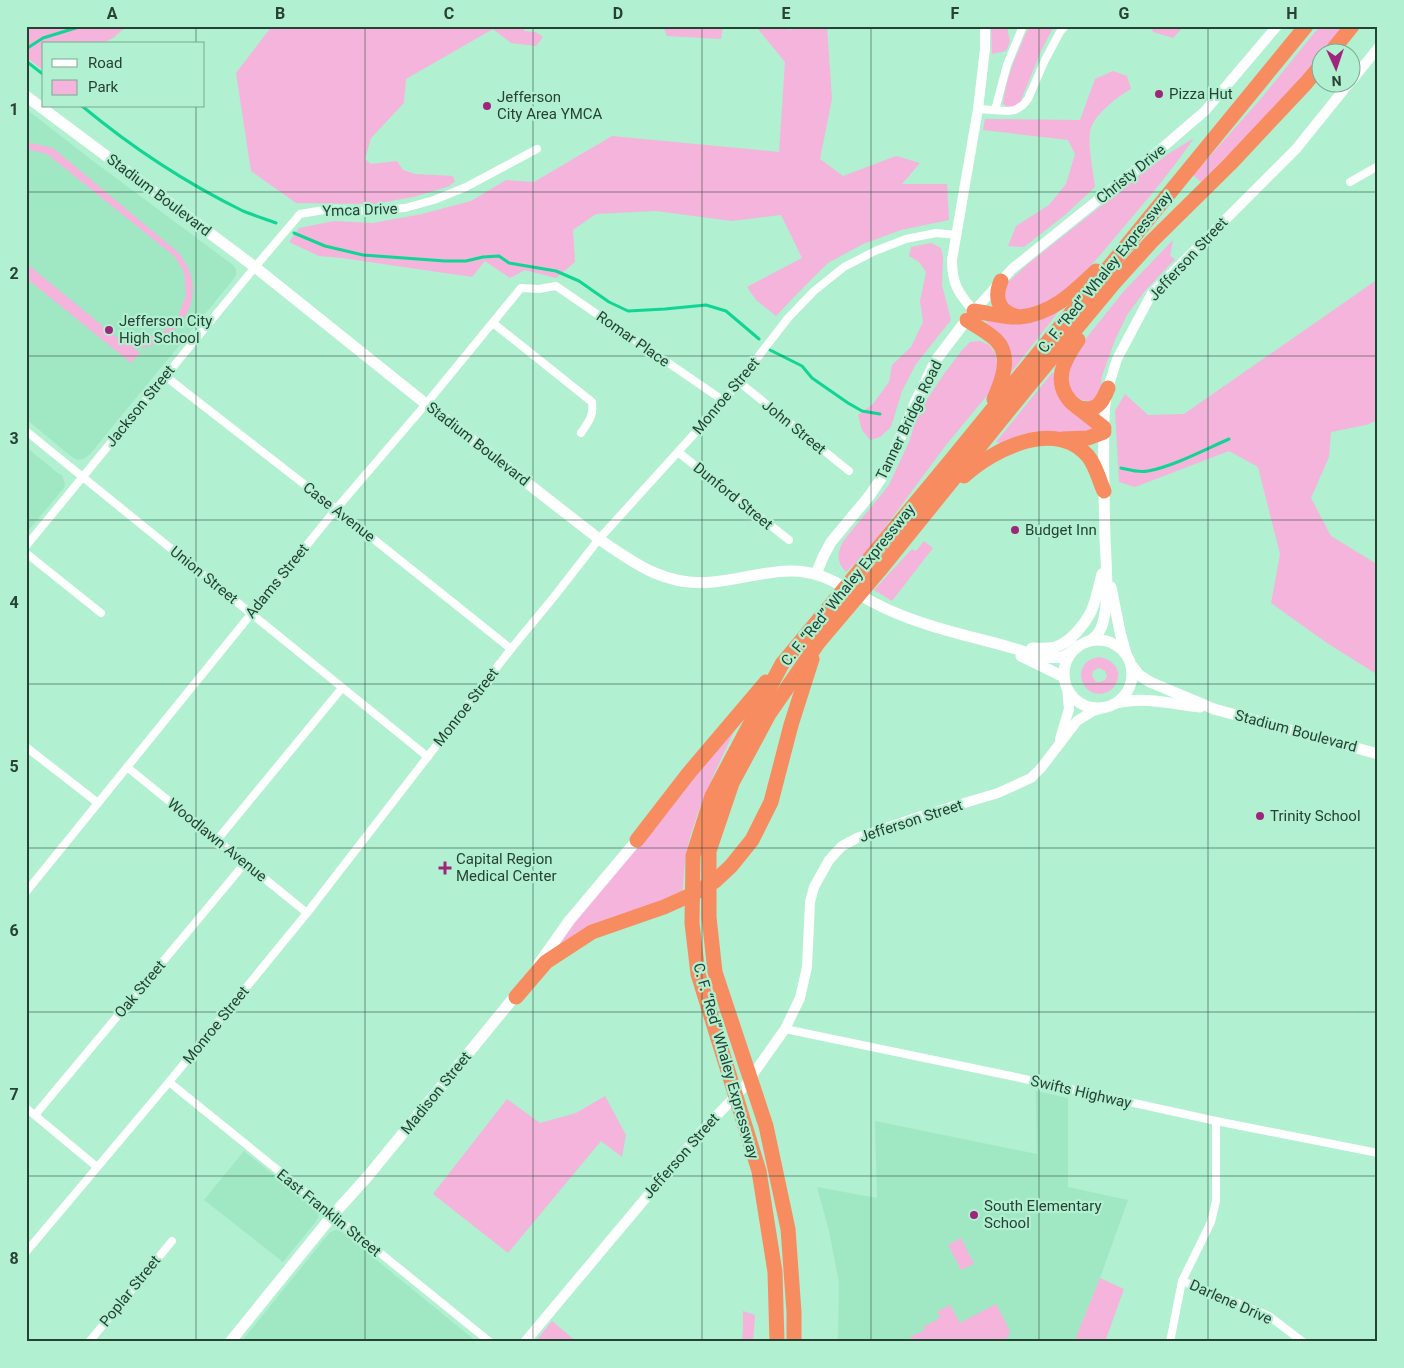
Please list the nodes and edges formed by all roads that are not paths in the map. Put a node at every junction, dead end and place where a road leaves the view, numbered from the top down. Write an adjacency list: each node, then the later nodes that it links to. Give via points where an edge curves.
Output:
1 (985, 26): 15 (street)
2 (1023, 26): 16 (street, via 1007,66)
3 (1065, 26): 16 (street, via 1023,105 1015,110)
4 (1277, 26): 23 (street, Christy Drive, via 1205,111)
5 (1306, 26): 20 (highway, C. F. “Red” Whaley Expressway)
6 (1352, 26): 7 (highway)
7 (1339, 42)
8 (1378, 48): 9 (street, Jefferson Street)
9 (1362, 68)
10 (1312, 76): 24 (highway, C. F. “Red” Whaley Expressway)
11 (1342, 92): 31 (street, Jefferson Street, via 1296,149 1152,293 1117,358)
12 (26, 96): 13 (main road, Stadium Boulevard)
13 (42, 108)
14 (42, 108): 22 (main road, Stadium Boulevard)
15 (978, 109): 16 (street); 21 (street)
16 (995, 110)
17 (538, 149): 22 (street, Ymca Drive, via 466,187 405,208 330,209 300,214)
18 (1378, 166): 19 (street)
19 (1350, 182)
20 (1137, 233): 27 (highway, via 1074,292 1052,308); 35 (highway, C. F. “Red” Whaley Expressway)
21 (957, 235): 26 (street, via 952,272); 30 (street, Monroe Street, via 936,233 906,239 844,268 814,291 788,318)
22 (255, 267): 29 (street, Jackson Street); 33 (main road, Stadium Boulevard)
23 (1001, 281): 26 (street, Christy Drive); 27 (highway, via 997,290 999,304 1003,310)
24 (1114, 283): 34 (highway, via 1062,366 1062,388 1067,398); 44 (highway, C. F. “Red” Whaley Expressway)
25 (539, 289): 28 (street, Adams Street, via 521,288); 32 (street, Romar Place, via 556,286)
26 (970, 315): 27 (highway); 35 (highway, via 996,340 1004,354 1004,375); 52 (main road, Tanner Bridge Road, via 936,360 882,477 832,542)
27 (1019, 317)
28 (493, 323): 33 (street, Adams Street); 38 (street, via 592,402 593,411)
29 (165, 376): 42 (street, Jackson Street); 45 (street, Case Avenue)
30 (739, 382): 32 (street, Monroe Street); 41 (street, John Street)
31 (1108, 388): 34 (highway, via 1098,406 1084,409); 36 (street, Jefferson Street)
32 (724, 401): 40 (street, Monroe Street)
33 (426, 404): 45 (street, Adams Street); 46 (main road, Stadium Boulevard)
34 (1077, 406): 36 (highway)
35 (985, 418): 51 (highway, C. F. “Red” Whaley Expressway)
36 (1104, 430): 39 (highway, via 1088,438); 43 (main road, Jefferson Street)
37 (26, 431): 42 (street, Union Street)
38 (581, 434)
39 (1060, 439): 43 (highway, via 1076,446 1089,458); 44 (highway, via 1034,440 998,452 972,468)
40 (678, 452): 46 (street, Monroe Street); 47 (street, Dunford Street)
41 (849, 471)
42 (83, 477): 48 (street, Jackson Street); 54 (street, Union Street)
43 (1104, 491): 50 (main road, Jefferson Street)
44 (933, 504): 51 (highway, C. F. “Red” Whaley Expressway)
45 (336, 509): 54 (street, Adams Street); 60 (street, Case Avenue)
46 (599, 539): 52 (main road, Stadium Boulevard, via 654,574 690,582 712,582 769,572); 60 (street, Monroe Street)
47 (789, 540)
48 (26, 546)
49 (26, 553): 53 (street)
50 (1106, 563): 58 (main road, via 1104,620 1095,638); 59 (main road, via 1091,611 1066,642 1045,648); 61 (main road)
51 (874, 566): 55 (highway, C. F. “Red” Whaley Expressway)
52 (816, 574): 56 (main road, Stadium Boulevard, via 919,622)
53 (101, 613)
54 (251, 613): 64 (street, Union Street); 71 (street, Adams Street)
55 (829, 619): 57 (highway, C. F. “Red” Whaley Expressway); 62 (highway, C. F. “Red” Whaley Expressway)
56 (990, 642): 59 (main road); 63 (main road, via 1040,664)
57 (818, 643): 78 (highway, via 791,725 771,802 752,840 731,866 715,881 693,894 592,932 546,962); 95 (highway, C. F. “Red” Whaley Expressway, via 768,714 732,783 709,851 709,917 716,972 768,1136 788,1229)
58 (1082, 645): 59 (main road, via 1062,657 1047,657); 61 (main road, via 1098,640 1109,642 1119,647); 63 (main road, via 1067,661)
59 (1009, 647)
60 (511, 649): 70 (street, Monroe Street)
61 (1129, 660): 65 (main road, via 1133,677 1130,688 1124,697); 66 (main road, via 1139,675 1150,682)
62 (782, 664): 74 (highway, via 688,774); 94 (highway, C. F. “Red” Whaley Expressway, via 712,796 693,856 692,923 698,974 759,1171 775,1272)
63 (1066, 683): 65 (main road, via 1073,697 1082,704 1093,708); 68 (street, via 1069,709)
64 (342, 688): 70 (street, Union Street); 73 (street)
65 (1110, 706): 66 (main road, via 1130,700 1145,700); 68 (street, Jefferson Street, via 1077,721)
66 (1214, 709): 69 (main road, Stadium Boulevard)
67 (26, 747): 72 (street)
68 (1057, 747): 79 (street, Jefferson Street, via 1041,768 1022,782 998,793 857,838 842,846 829,860 814,887 810,902 807,967 800,998)
69 (1378, 754)
70 (428, 757): 77 (street, Monroe Street)
71 (127, 767): 72 (street, Adams Street); 73 (street, Woodlawn Avenue)
72 (98, 803): 76 (street, Adams Street)
73 (217, 840): 75 (street, Woodlawn Avenue)
74 (637, 840): 78 (main road, Madison Street, via 568,921)
75 (245, 863): 77 (street, Woodlawn Avenue); 82 (street, Oak Street)
76 (26, 892)
77 (307, 913): 80 (street, Monroe Street)
78 (516, 997): 86 (main road, Madison Street)
79 (785, 1029): 83 (street, Swifts Highway); 93 (street, Jefferson Street, via 744,1087 711,1120)
80 (169, 1082): 85 (street, Monroe Street); 86 (street, East Franklin Street)
81 (26, 1108): 82 (street)
82 (35, 1115): 85 (street)
83 (1216, 1121): 84 (street, Swifts Highway); 89 (street, via 1216,1201 1211,1222)
84 (1378, 1153)
85 (98, 1167): 88 (street, Monroe Street)
86 (332, 1216): 91 (main road, Madison Street); 92 (street, East Franklin Street)
87 (172, 1241): 90 (street, Poplar Street)
88 (28, 1247)
89 (1182, 1281): 96 (street); 97 (street, Darlene Drive, via 1269,1316)
90 (89, 1342)
91 (230, 1342)
92 (490, 1342)
93 (525, 1342)
94 (777, 1342)
95 (794, 1342)
96 (1170, 1342)
97 (1303, 1342)

